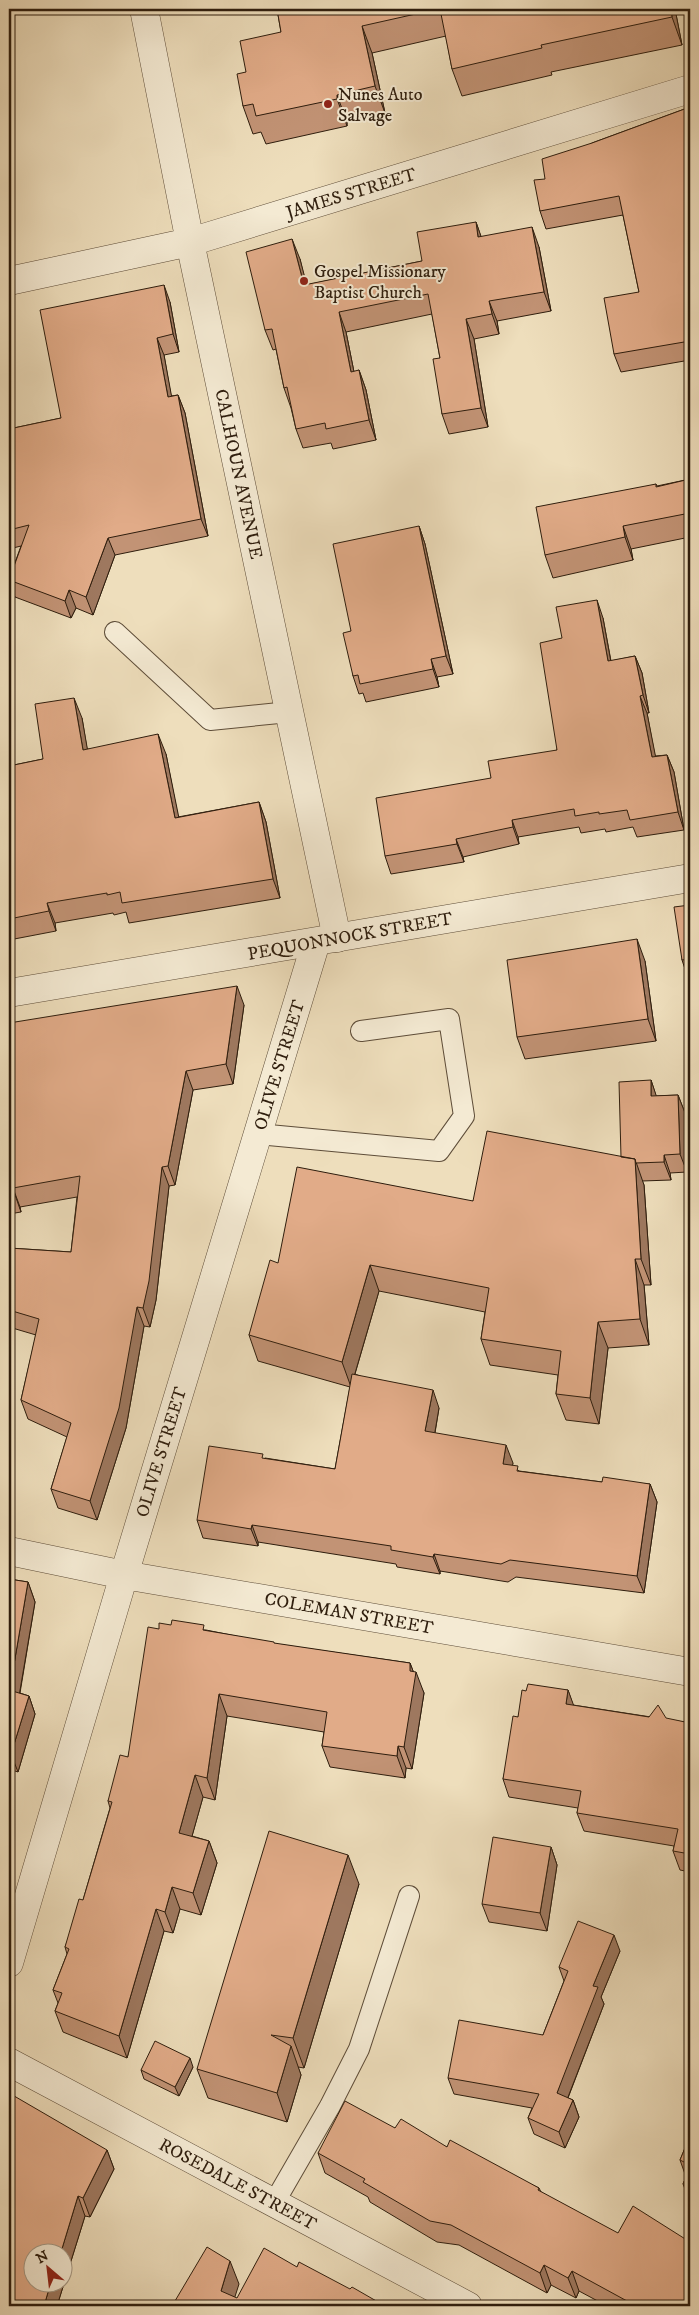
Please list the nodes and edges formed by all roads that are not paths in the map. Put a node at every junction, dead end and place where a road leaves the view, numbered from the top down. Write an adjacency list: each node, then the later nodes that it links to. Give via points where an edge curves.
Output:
1 (144, 9): 3 (street, CALHOUN AVENUE)
2 (690, 89): 3 (street, JAMES STREET)
3 (190, 242): 4 (street, JAMES STREET); 6 (street, CALHOUN AVENUE)
4 (9, 281)
5 (115, 632): 6 (lane, via 210,720)
6 (289, 712): 8 (street, CALHOUN AVENUE)
7 (690, 878): 8 (street, PEQUONNOCK STREET)
8 (327, 940): 9 (street, PEQUONNOCK STREET); 11 (street, OLIVE STREET)
9 (9, 993)
10 (361, 1031): 11 (lane, via 449,1019 464,1116 439,1151)
11 (258, 1134): 13 (street, OLIVE STREET)
12 (9, 1551): 13 (street, COLEMAN STREET)
13 (124, 1575): 14 (street, COLEMAN STREET); 16 (street, OLIVE STREET)
14 (690, 1672)
15 (409, 1896): 18 (lane, via 359,2049)
16 (9, 1963)
17 (9, 2062): 18 (street, ROSEDALE STREET)
18 (274, 2203): 19 (street, ROSEDALE STREET)
19 (468, 2306)

